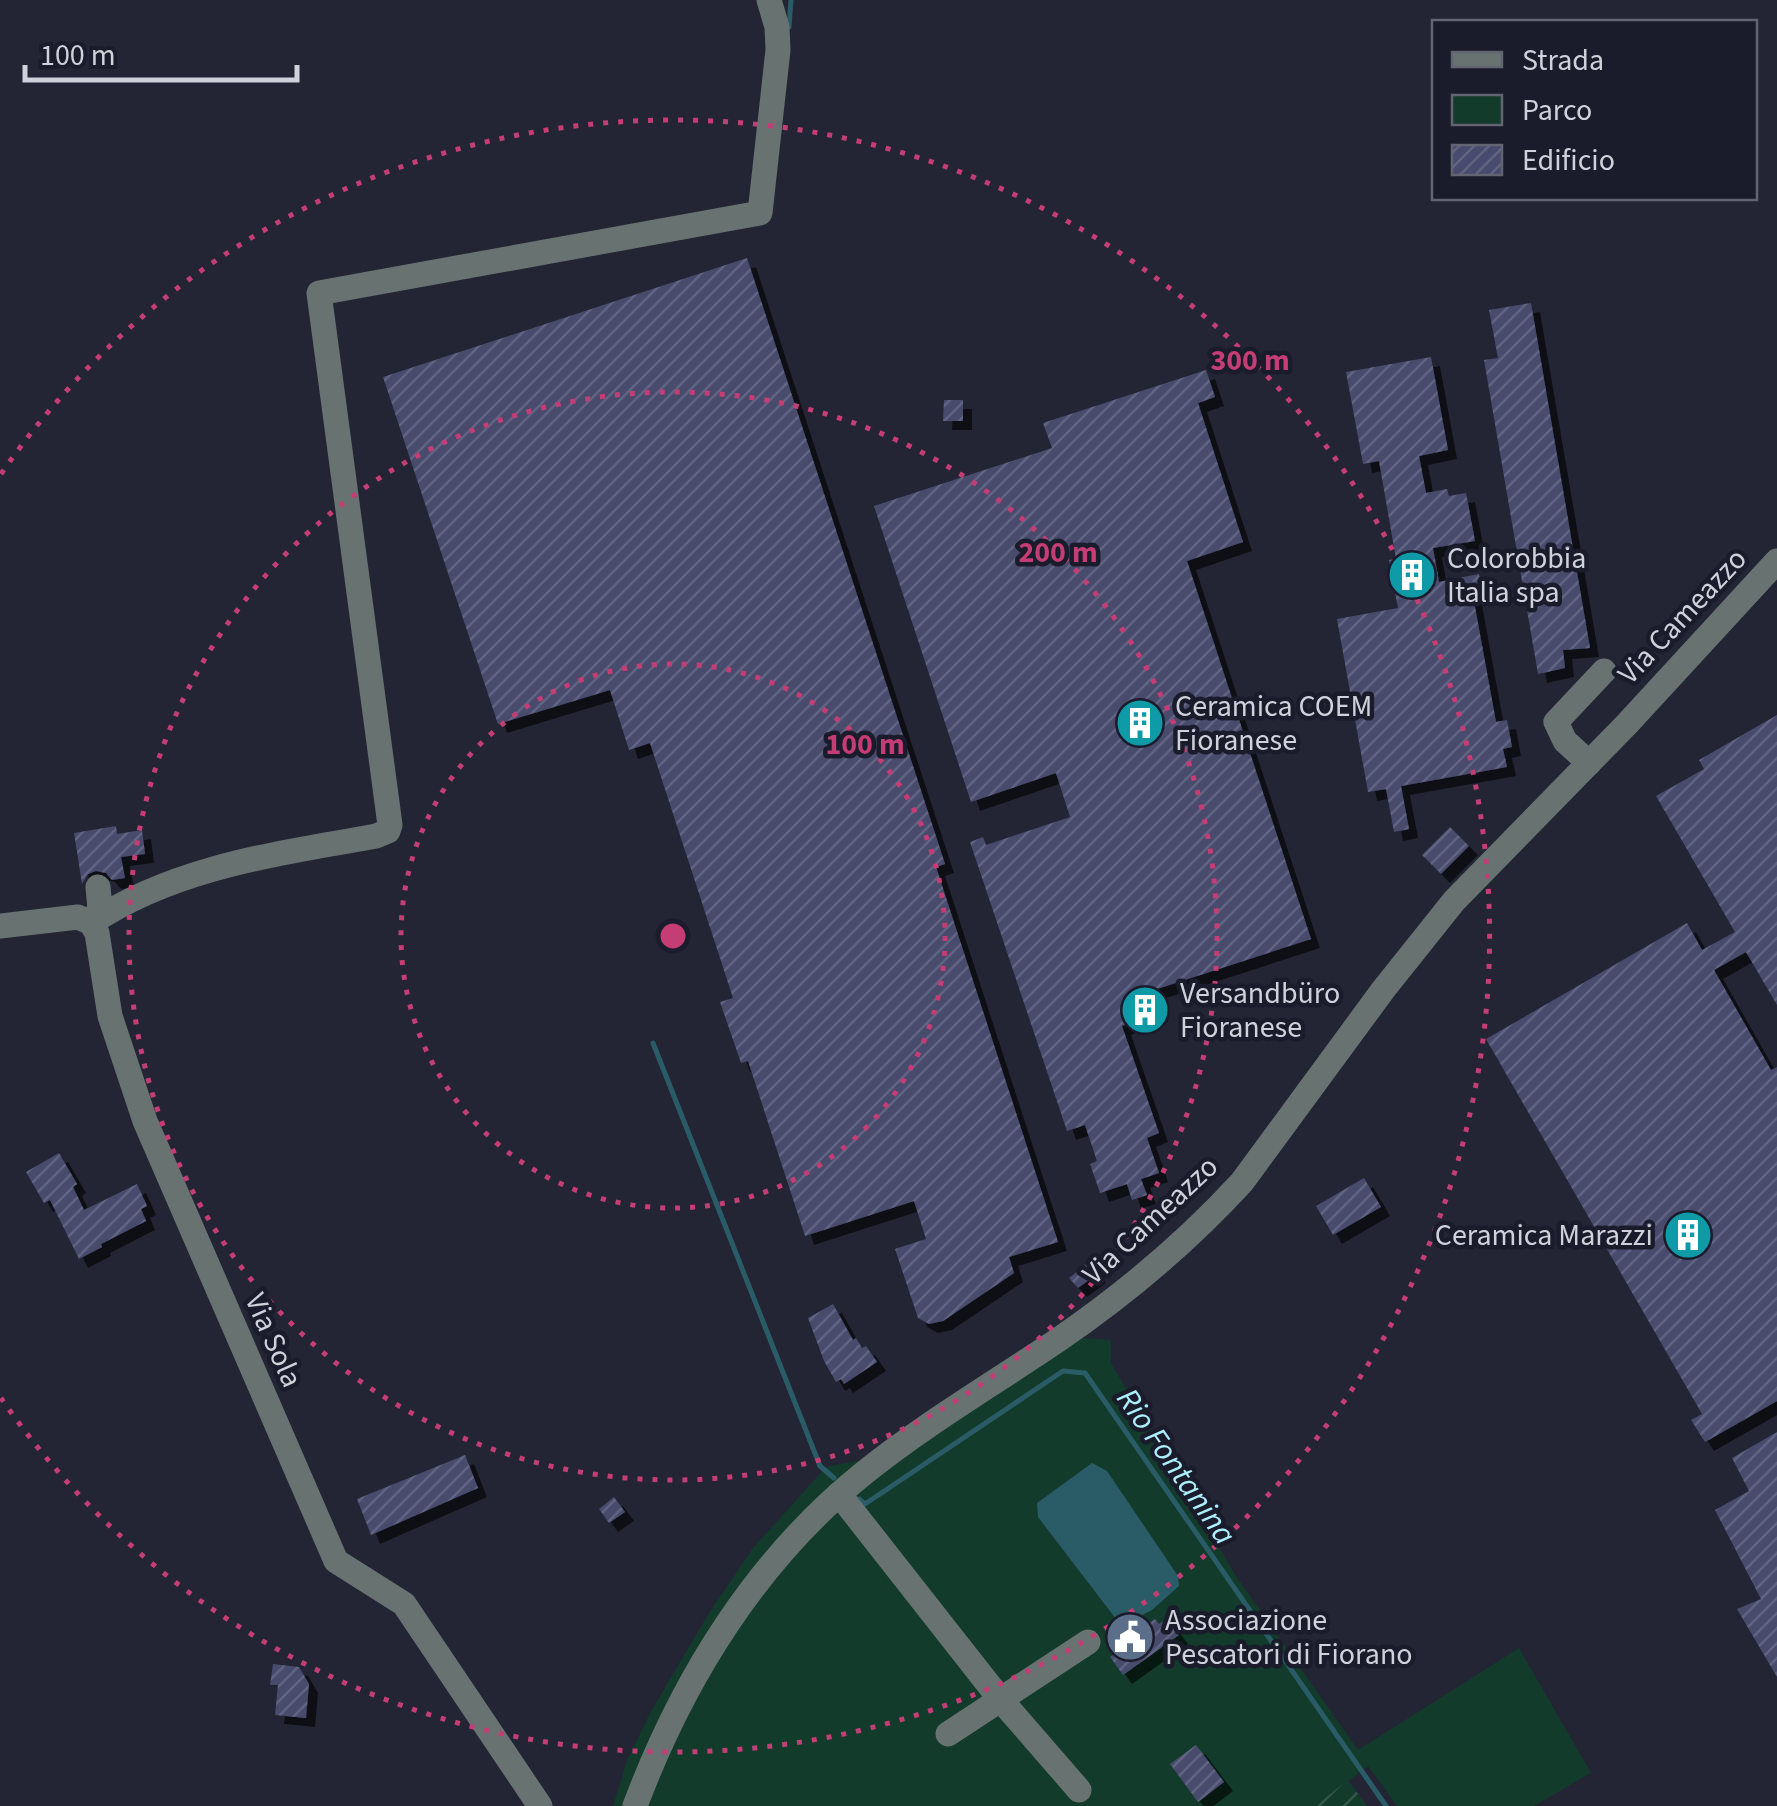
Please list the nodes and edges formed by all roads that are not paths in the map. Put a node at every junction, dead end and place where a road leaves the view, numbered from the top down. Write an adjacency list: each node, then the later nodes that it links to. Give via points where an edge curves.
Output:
1 (769, 0): 6 (street, via 778,50 760,213 320,293 388,831 181,878)
2 (1777, 561): 4 (street, Via Cameazzo)
3 (1604, 671): 4 (street, via 1556,722 1564,741)
4 (1589, 763): 8 (street, Via Cameazzo, via 1430,930 1242,1182 1205,1220 1108,1304)
5 (98, 887): 6 (street, via 100,909)
6 (91, 923): 7 (street, via 78,917); 13 (street, Via Sola, via 110,1016 145,1121 336,1561 404,1604)
7 (0, 926)
8 (838, 1494): 10 (street); 14 (street, Via Cameazzo, via 724,1626 672,1716)
9 (1088, 1642): 10 (street)
10 (1000, 1699): 11 (street); 12 (street)
11 (948, 1734)
12 (1079, 1790)
13 (540, 1806)
14 (635, 1806)

